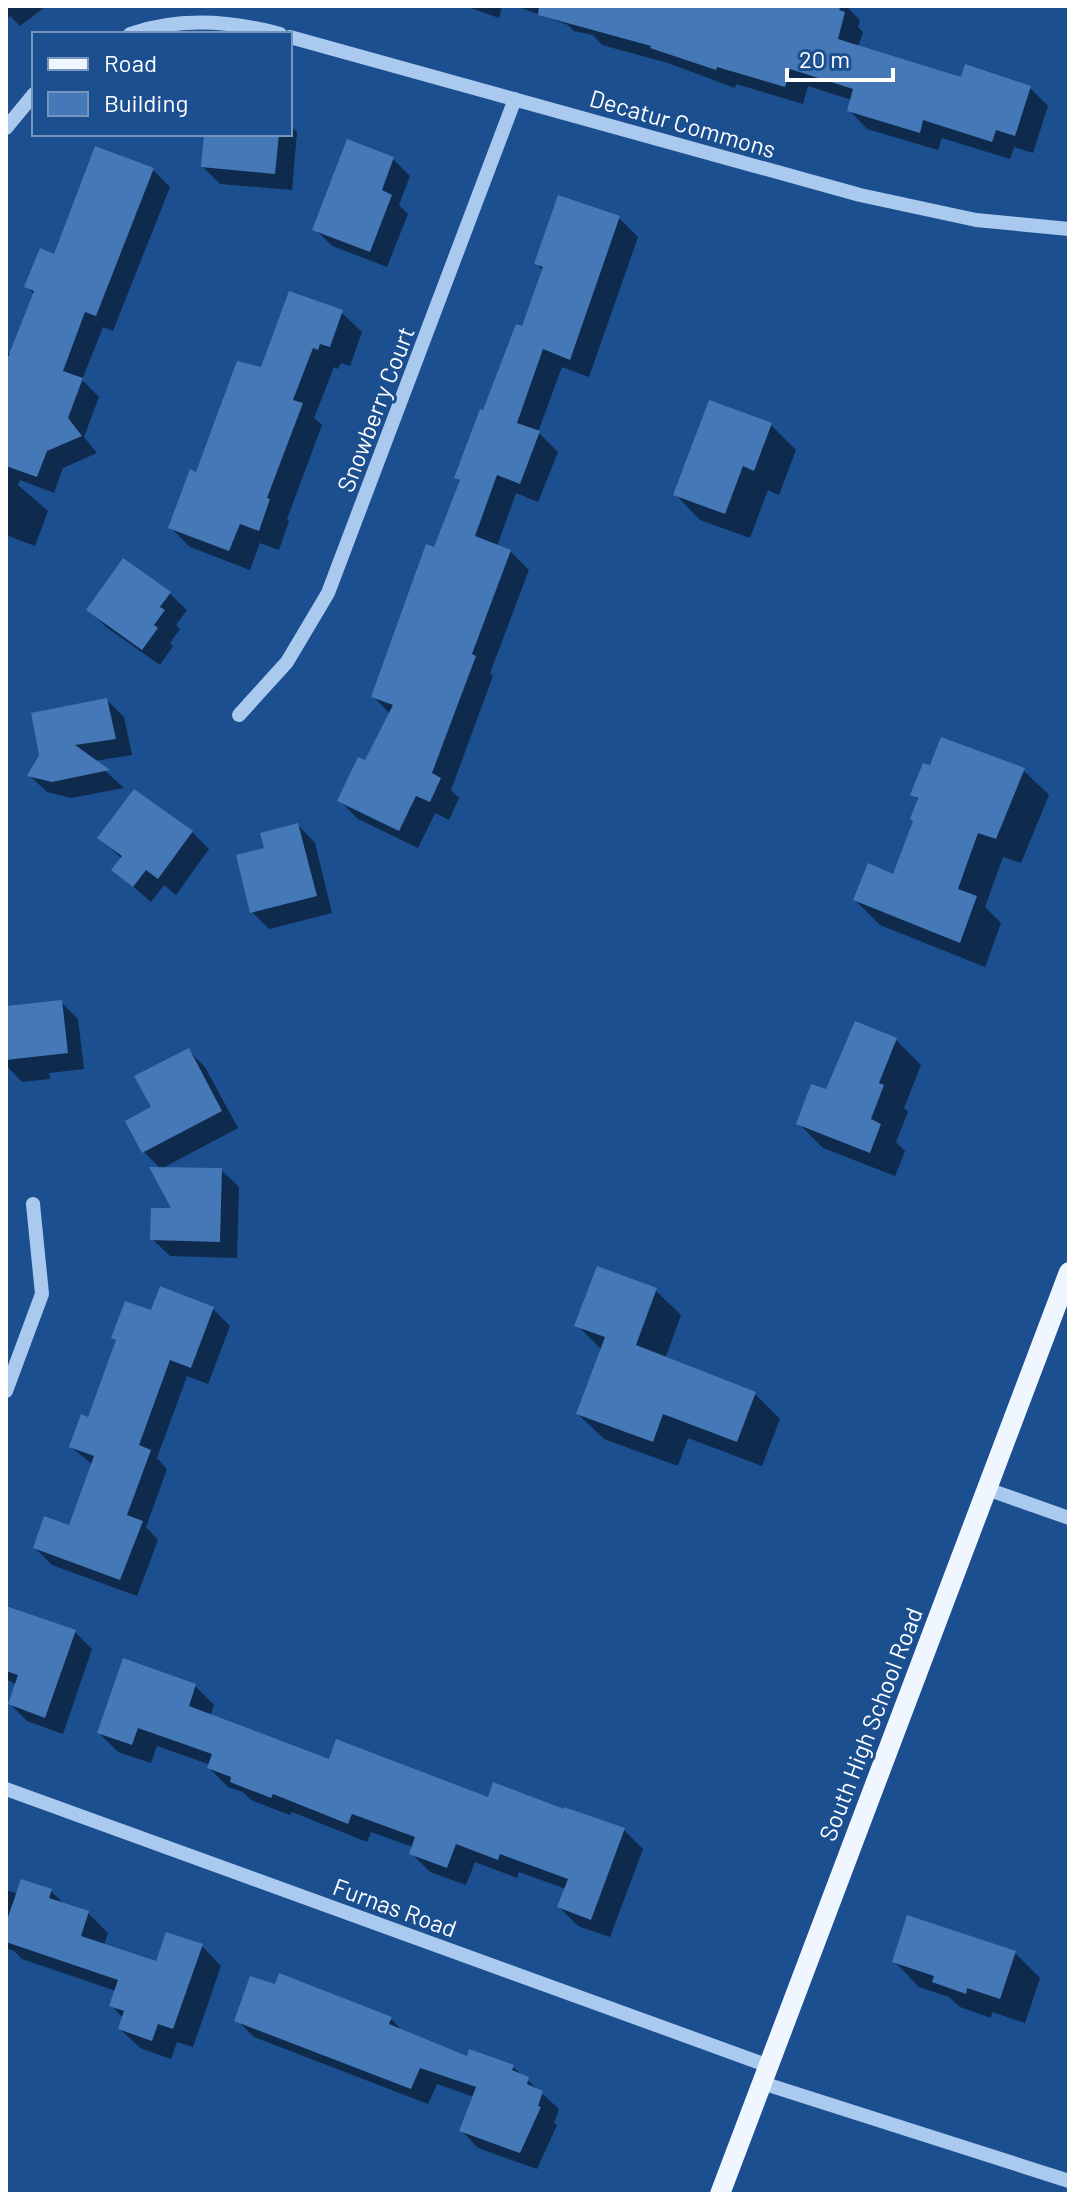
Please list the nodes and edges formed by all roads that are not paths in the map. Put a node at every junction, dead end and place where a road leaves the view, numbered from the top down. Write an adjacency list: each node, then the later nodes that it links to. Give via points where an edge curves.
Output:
1 (141, 32): 2 (street, via 191,23 240,24)
2 (272, 32)
3 (292, 38): 5 (street, Decatur Commons)
4 (32, 96): 6 (street)
5 (515, 99): 7 (street, Decatur Commons, via 860,195 976,220); 8 (street, Snowberry Court, via 328,593 287,662)
6 (6, 128)
7 (1069, 229)
8 (239, 715)
9 (33, 1204): 11 (street, via 42,1294)
10 (1069, 1272): 12 (main road, South High School Road)
11 (6, 1391)
12 (987, 1489): 13 (street); 15 (main road, South High School Road)
13 (1069, 1518)
14 (6, 1789): 15 (street, Furnas Road)
15 (766, 2074): 16 (street, Furnas Road); 17 (main road, South High School Road)
16 (1069, 2181)
17 (720, 2194)

